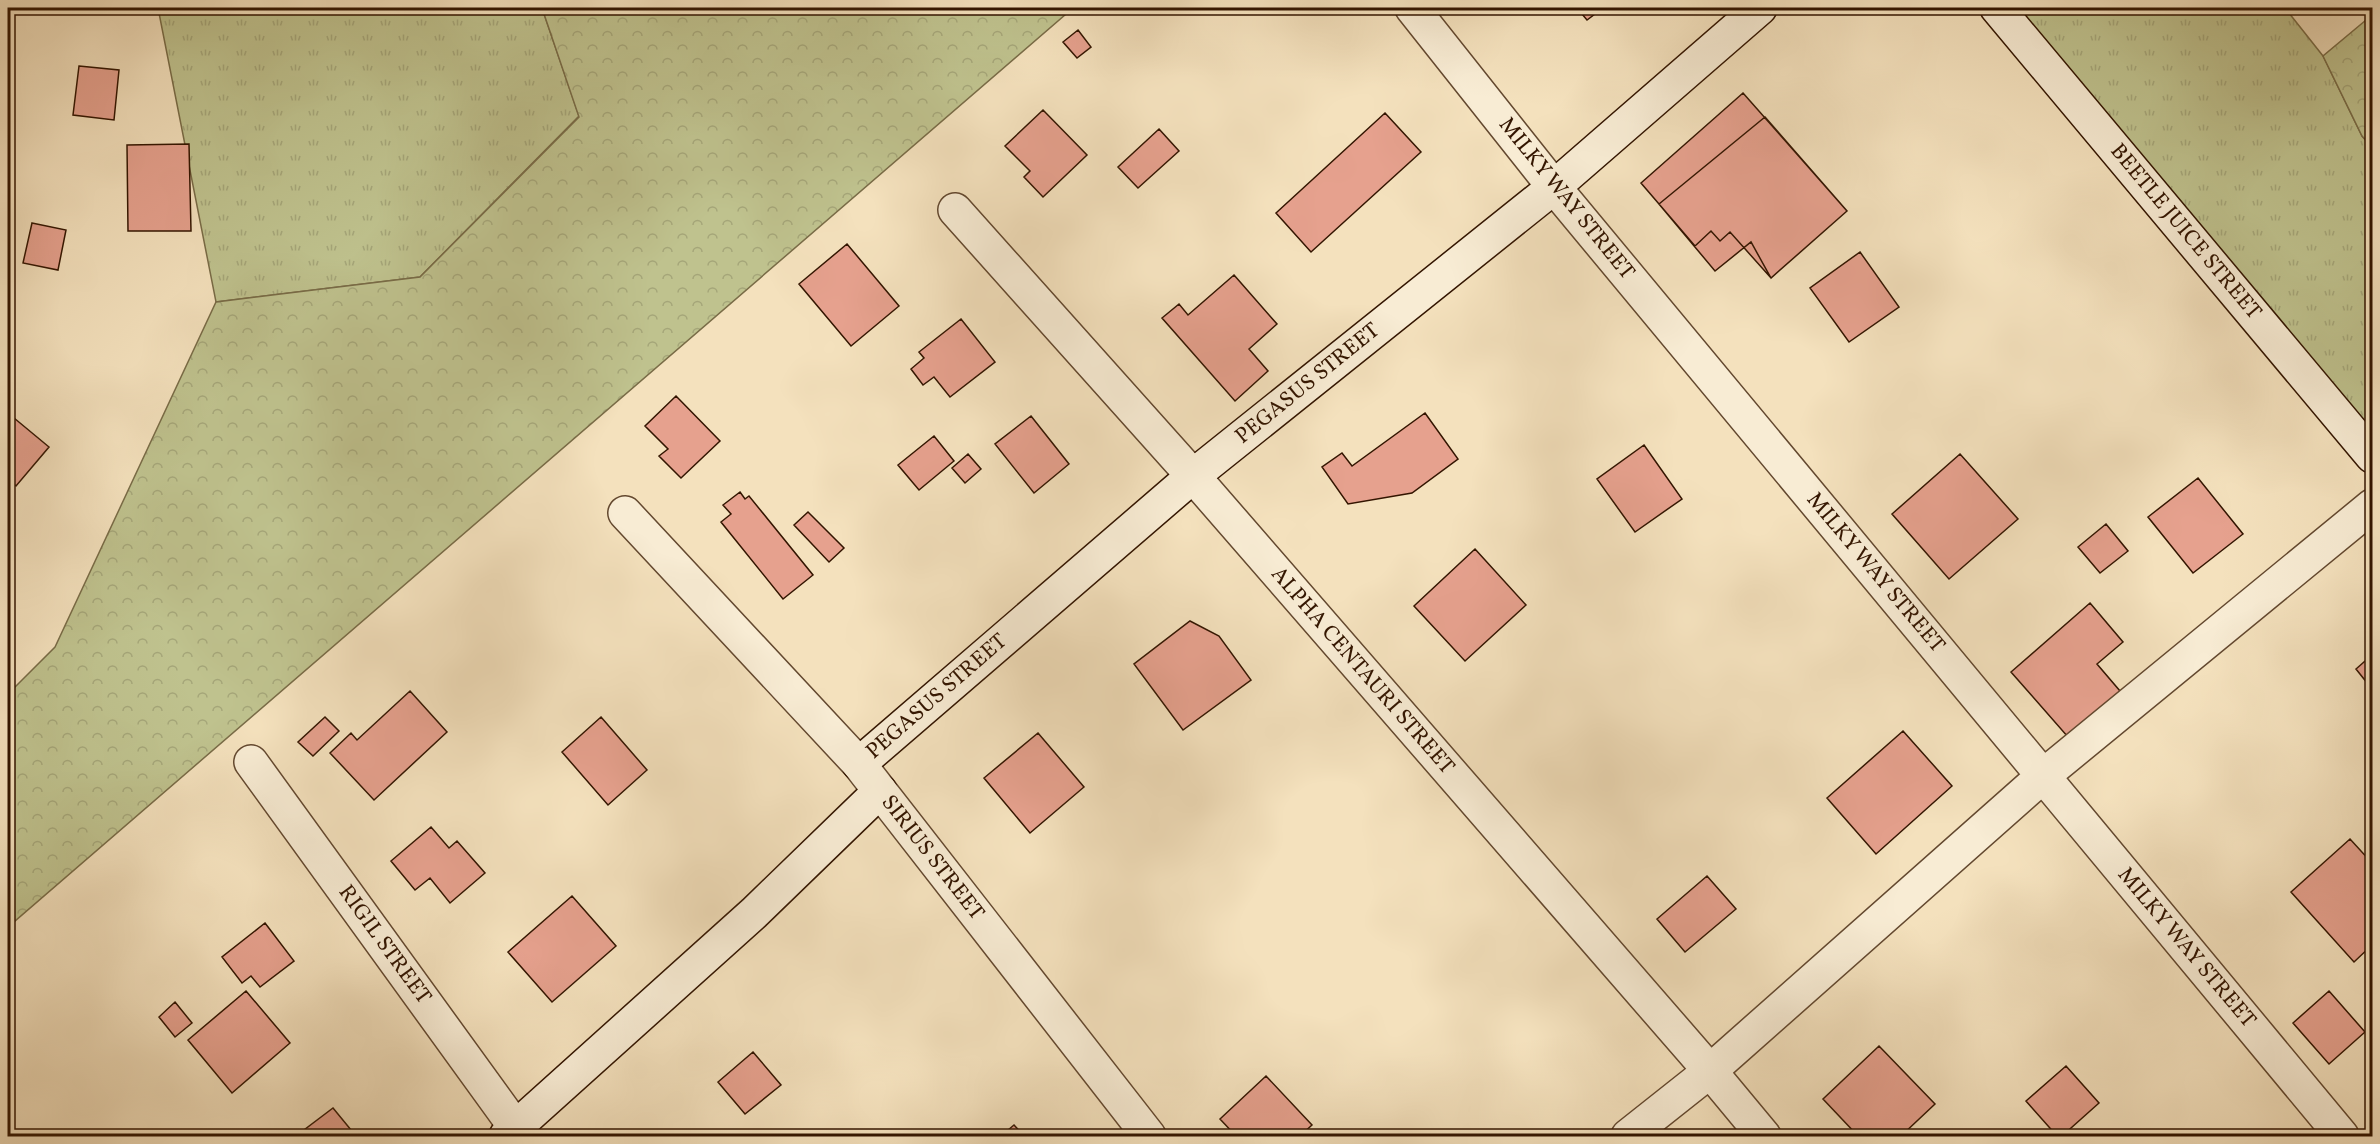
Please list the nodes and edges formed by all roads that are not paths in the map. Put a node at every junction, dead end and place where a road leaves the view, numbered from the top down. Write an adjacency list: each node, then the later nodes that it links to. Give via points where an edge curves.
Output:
1 (1412, 8): 4 (street, MILKY WAY STREET)
2 (1761, 8): 4 (street, PEGASUS STREET)
3 (1997, 8): 6 (street, BEETLE JUICE STREET)
4 (1554, 187): 7 (street, PEGASUS STREET); 12 (street, MILKY WAY STREET)
5 (955, 210): 7 (street, ALPHA CENTAURI STREET)
6 (2373, 456)
7 (1193, 476): 11 (street, PEGASUS STREET); 14 (street, ALPHA CENTAURI STREET)
8 (2373, 506): 12 (street)
9 (625, 513): 11 (street, SIRIUS STREET)
10 (251, 762): 15 (street, RIGIL STREET)
11 (859, 764): 13 (street, SIRIUS STREET)
12 (2043, 776): 14 (street); 19 (street, MILKY WAY STREET)
13 (880, 791): 15 (street, PEGASUS STREET, via 754,913); 16 (street, SIRIUS STREET)
14 (1710, 1071): 17 (street); 18 (street, ALPHA CENTAURI STREET)
15 (511, 1132)
16 (1149, 1137)
17 (1628, 1137)
18 (1764, 1137)
19 (2342, 1137)

